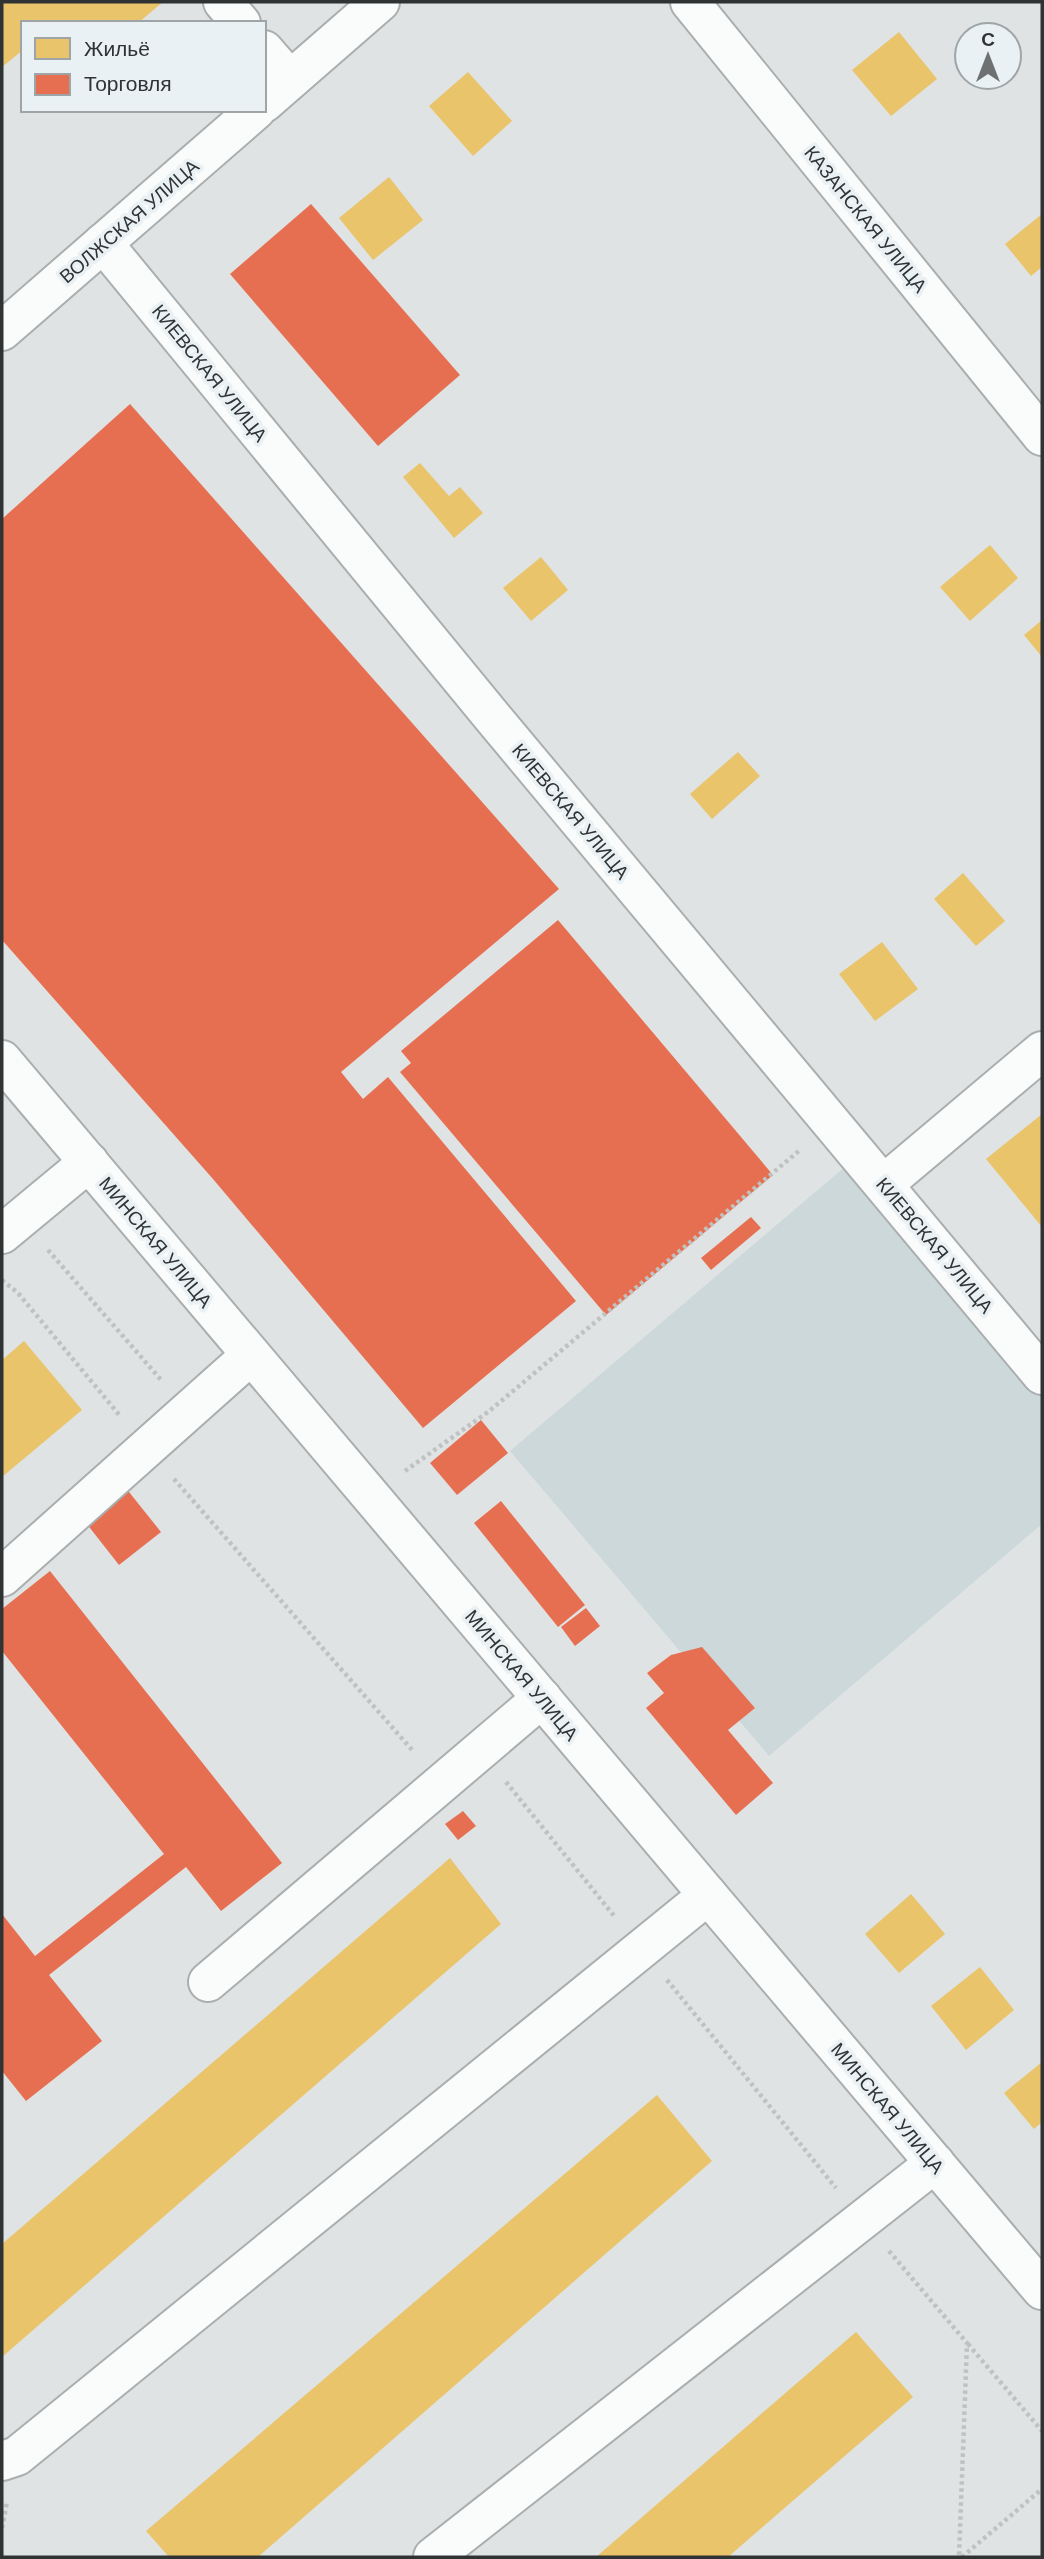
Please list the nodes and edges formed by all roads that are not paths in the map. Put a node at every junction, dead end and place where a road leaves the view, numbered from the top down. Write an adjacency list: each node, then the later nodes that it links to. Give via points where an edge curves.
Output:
1 (223, 2): 4 (street)
2 (380, 2): 6 (street)
3 (690, 2): 10 (street, КАЗАНСКАЯ УЛИЦА)
4 (239, 21)
5 (266, 56): 6 (street)
6 (277, 92)
7 (254, 112): 8 (street, ВОЛЖСКАЯ УЛИЦА)
8 (103, 243): 9 (street, ВОЛЖСКАЯ УЛИЦА); 14 (street, КИЕВСКАЯ УЛИЦА, via 485,709)
9 (2, 331)
10 (1042, 436)
11 (1042, 1051): 14 (street)
12 (2, 1060): 13 (street, МИНСКАЯ УЛИЦА)
13 (89, 1162): 15 (street); 16 (street, МИНСКАЯ УЛИЦА)
14 (884, 1184): 17 (street, КИЕВСКАЯ УЛИЦА)
15 (11, 1226)
16 (251, 1354): 18 (street); 19 (street, МИНСКАЯ УЛИЦА)
17 (1042, 1375)
18 (2, 1577)
19 (542, 1698): 20 (street, МИНСКАЯ УЛИЦА); 21 (street)
20 (708, 1895): 22 (street, МИНСКАЯ УЛИЦА); 24 (street, via 17,2456)
21 (208, 1982)
22 (935, 2163): 23 (street, МИНСКАЯ УЛИЦА); 25 (street)
23 (1042, 2290)
24 (2, 2461)
25 (433, 2557)

